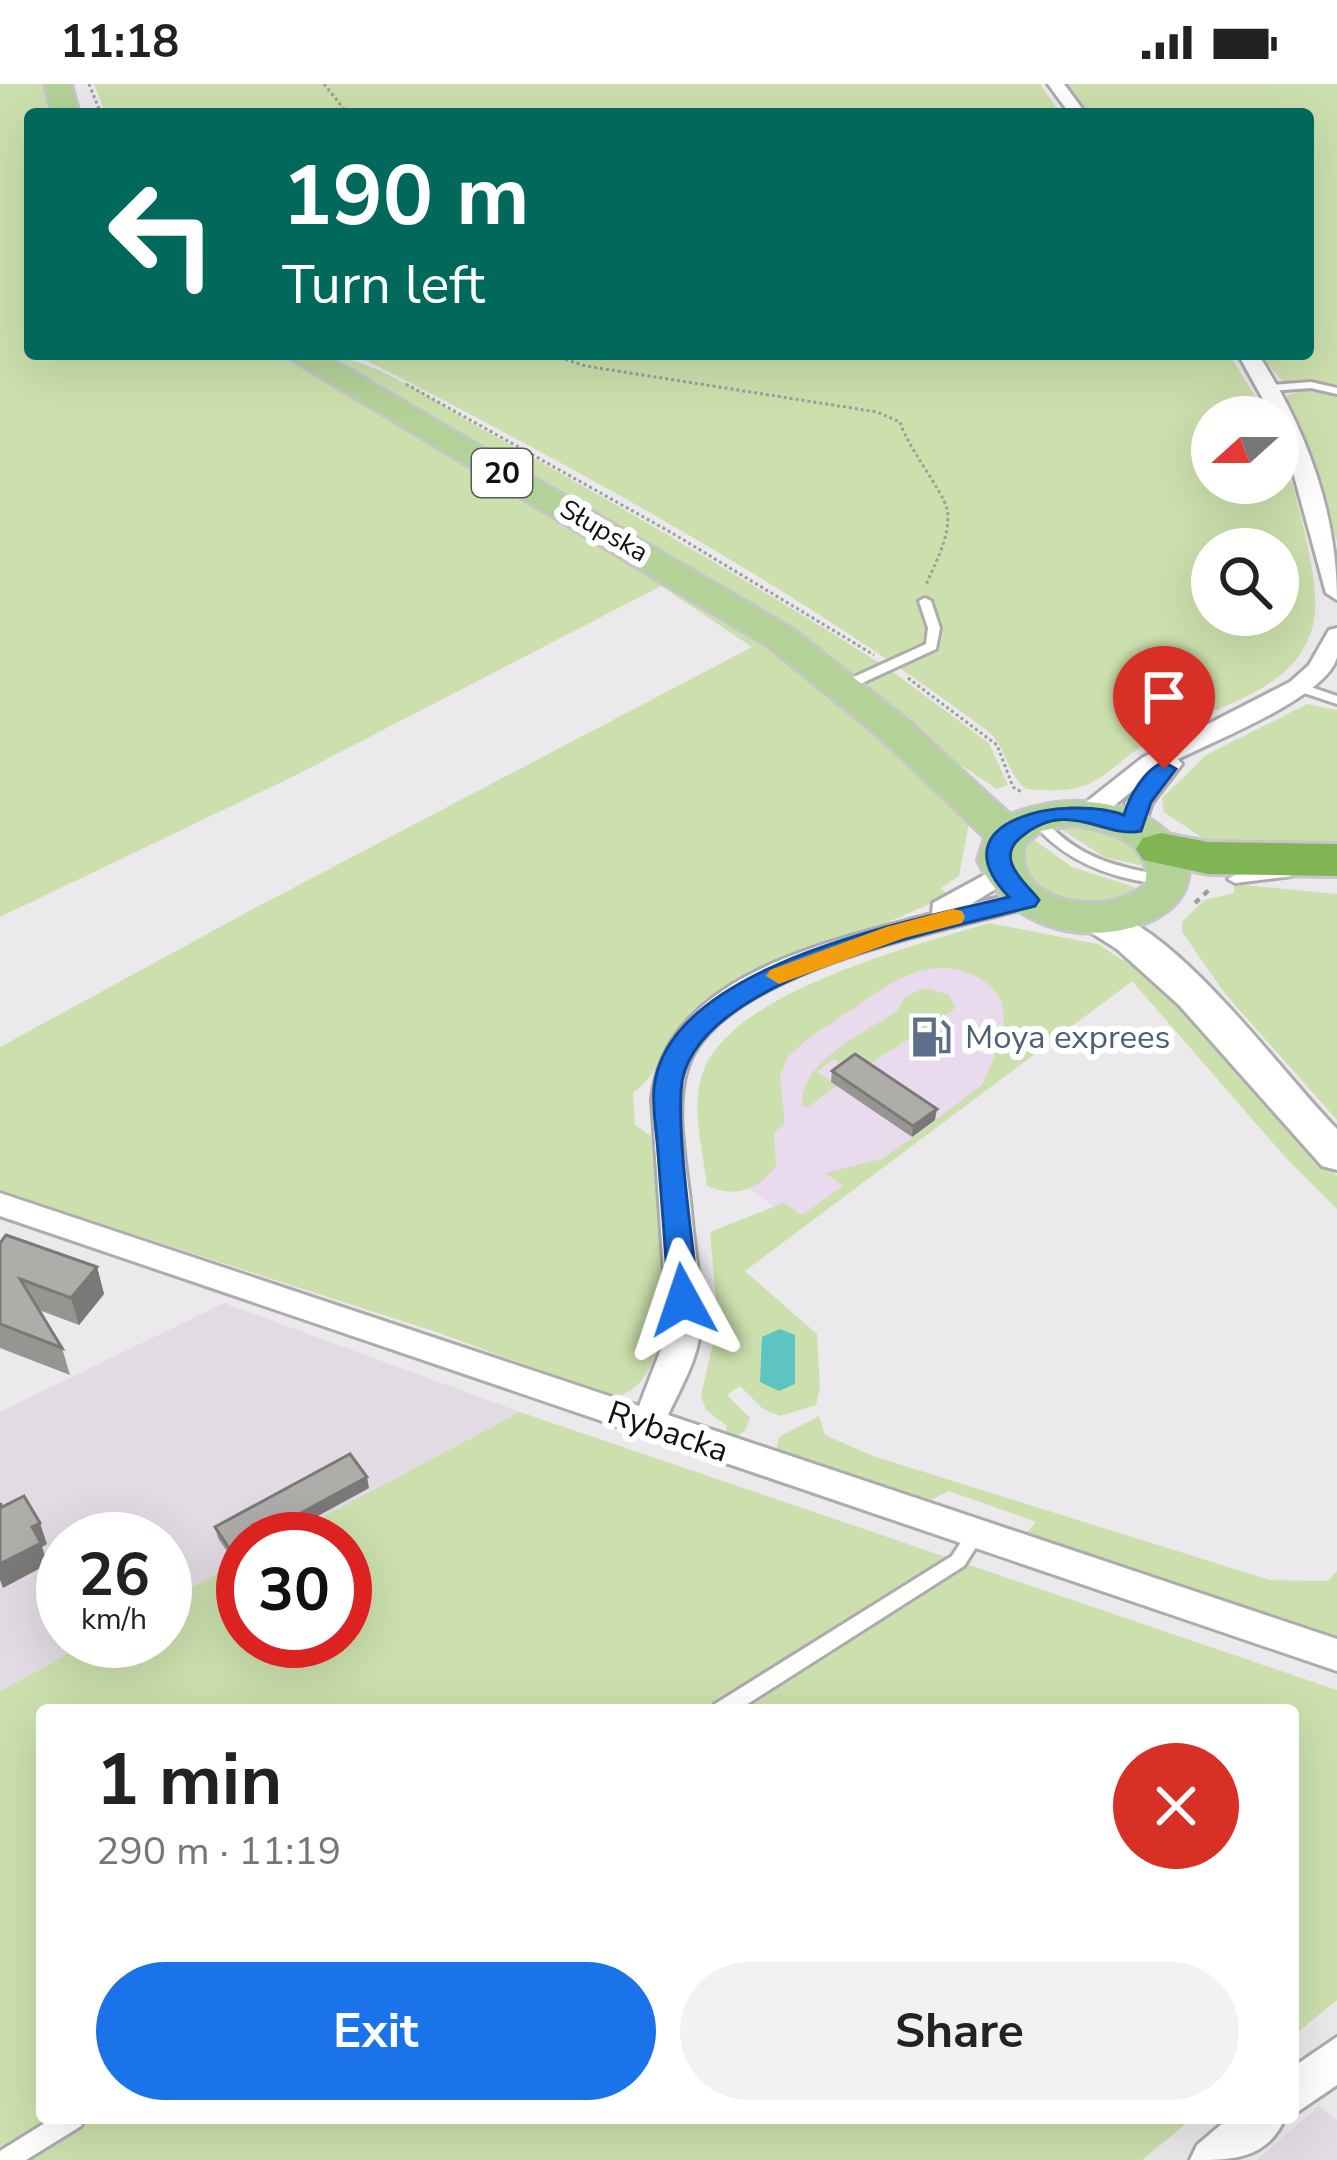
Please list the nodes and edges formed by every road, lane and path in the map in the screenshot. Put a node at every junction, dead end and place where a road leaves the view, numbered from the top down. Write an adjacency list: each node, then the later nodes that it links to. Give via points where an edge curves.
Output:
1 (324, 84): 2 (path)
2 (343, 108)
3 (309, 360): 13 (main road, Słupska / 20, via 706,591)
4 (567, 360): 10 (path, via 900,422 947,507)
5 (1252, 360): 7 (street)
6 (400, 380): 12 (path)
7 (1271, 388): 8 (lane); 9 (street, via 1302,452)
8 (1337, 391)
9 (1337, 593)
10 (925, 601): 12 (lane, via 932,646)
11 (1337, 635): 14 (street)
12 (893, 667): 13 (lane); 18 (path, via 997,745)
13 (845, 686): 18 (main road, Słupska / 20)
14 (1299, 687): 15 (lane); 16 (street)
15 (1337, 700)
16 (1195, 739): 17 (street, via 1150,763); 20 (street, via 1139,802)
17 (1090, 813): 18 (main road, 20); 20 (main road, 20)
18 (1019, 844): 20 (lane, via 1059,844 1120,873); 22 (main road, 20, via 1058,914); 26 (street, via 895,932 736,995 705,1017 680,1050 667,1100 684,1330)
19 (1337, 864): 20 (lane); 20 (highway, 20, via 1208,858)
20 (1178, 875): 21 (highway, 20); 22 (main road, 20); 23 (main road)
21 (1337, 884)
22 (1098, 919): 23 (main road)
23 (1206, 1012): 24 (main road)
24 (1337, 1155)
25 (0, 1204): 26 (street, Rybacka)
26 (647, 1425): 27 (street, Rybacka)
27 (975, 1535): 28 (street, Rybacka); 29 (lane, via 958,1561)
28 (1337, 1655)
29 (732, 1704)
30 (1337, 2058): 31 (street)
31 (1299, 2089)
32 (63, 2124): 34 (lane)
33 (1256, 2124): 35 (street)
34 (6, 2160)
35 (1212, 2160)

